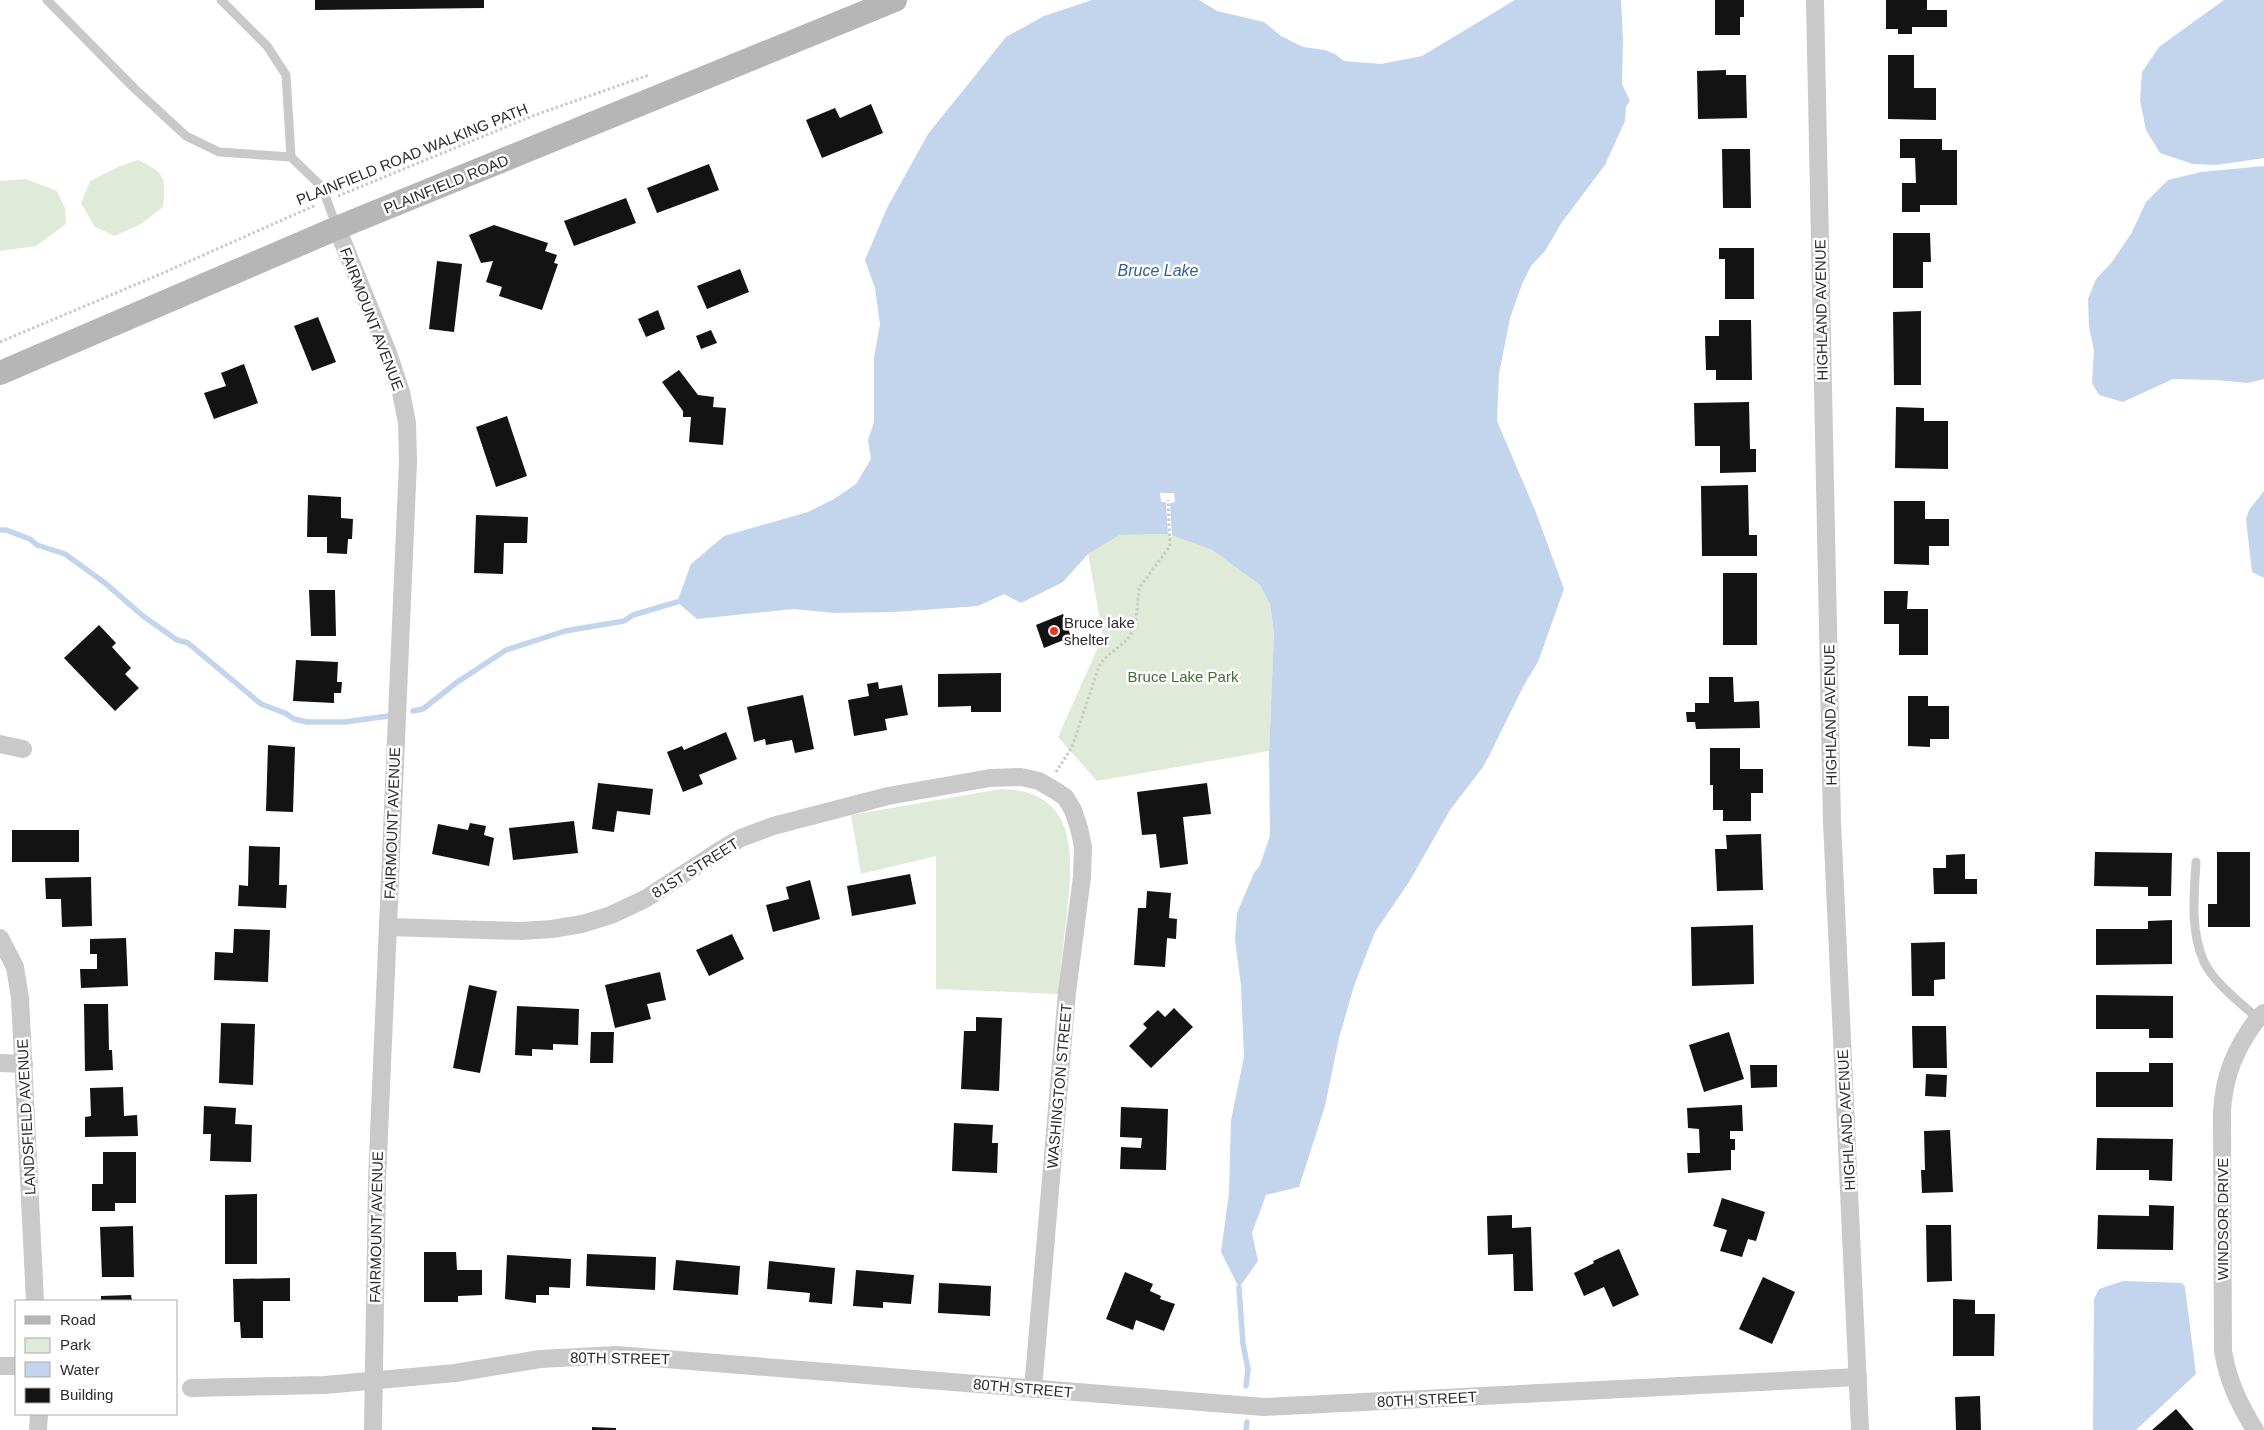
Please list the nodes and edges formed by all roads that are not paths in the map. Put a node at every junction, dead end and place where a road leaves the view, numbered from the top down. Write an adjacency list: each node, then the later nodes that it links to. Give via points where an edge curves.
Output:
1 (47, 0): 5 (lane, via 186,136 219,152)
2 (221, 0): 5 (lane, via 267,46 286,75)
3 (895, 0): 6 (main road, PLAINFIELD ROAD)
4 (1815, 0): 20 (street, HIGHLAND AVENUE, via 1832,822)
5 (291, 157): 6 (lane, via 322,186)
6 (337, 228): 7 (main road, PLAINFIELD ROAD); 12 (street, FAIRMOUNT AVENUE, via 388,352 402,392 407,423)
7 (0, 373)
8 (0, 744): 9 (street)
9 (23, 749)
10 (1052, 788): 12 (street, 81ST STREET, via 1021,777 977,780 855,804 773,826 726,846 645,899 582,924 522,932); 23 (street, WASHINGTON STREET, via 1069,803 1083,848 1067,992)
11 (2196, 862): 14 (lane, via 2193,922 2204,962 2222,984)
12 (388, 927): 21 (street, FAIRMOUNT AVENUE, via 377,1180)
13 (0, 938): 16 (street, LANDSFIELD AVENUE, via 18,982)
14 (2261, 1016): 28 (street, WINDSOR DRIVE, via 2235,1053 2227,1072 2222,1111 2223,1351 2237,1401)
15 (0, 1063): 16 (street)
16 (24, 1064): 17 (street, LANDSFIELD AVENUE)
17 (36, 1300)
18 (0, 1366): 19 (street)
19 (15, 1366)
20 (1858, 1377): 23 (street, 80TH STREET, via 1264,1407); 27 (street, HIGHLAND AVENUE)
21 (373, 1380): 22 (street, 80TH STREET, via 325,1385); 23 (street, 80TH STREET, via 540,1359 616,1355); 26 (street, FAIRMOUNT AVENUE)
22 (191, 1388)
23 (1033, 1389)
24 (38, 1415): 25 (street)
25 (38, 1430)
26 (373, 1430)
27 (1860, 1430)
28 (2255, 1430)

